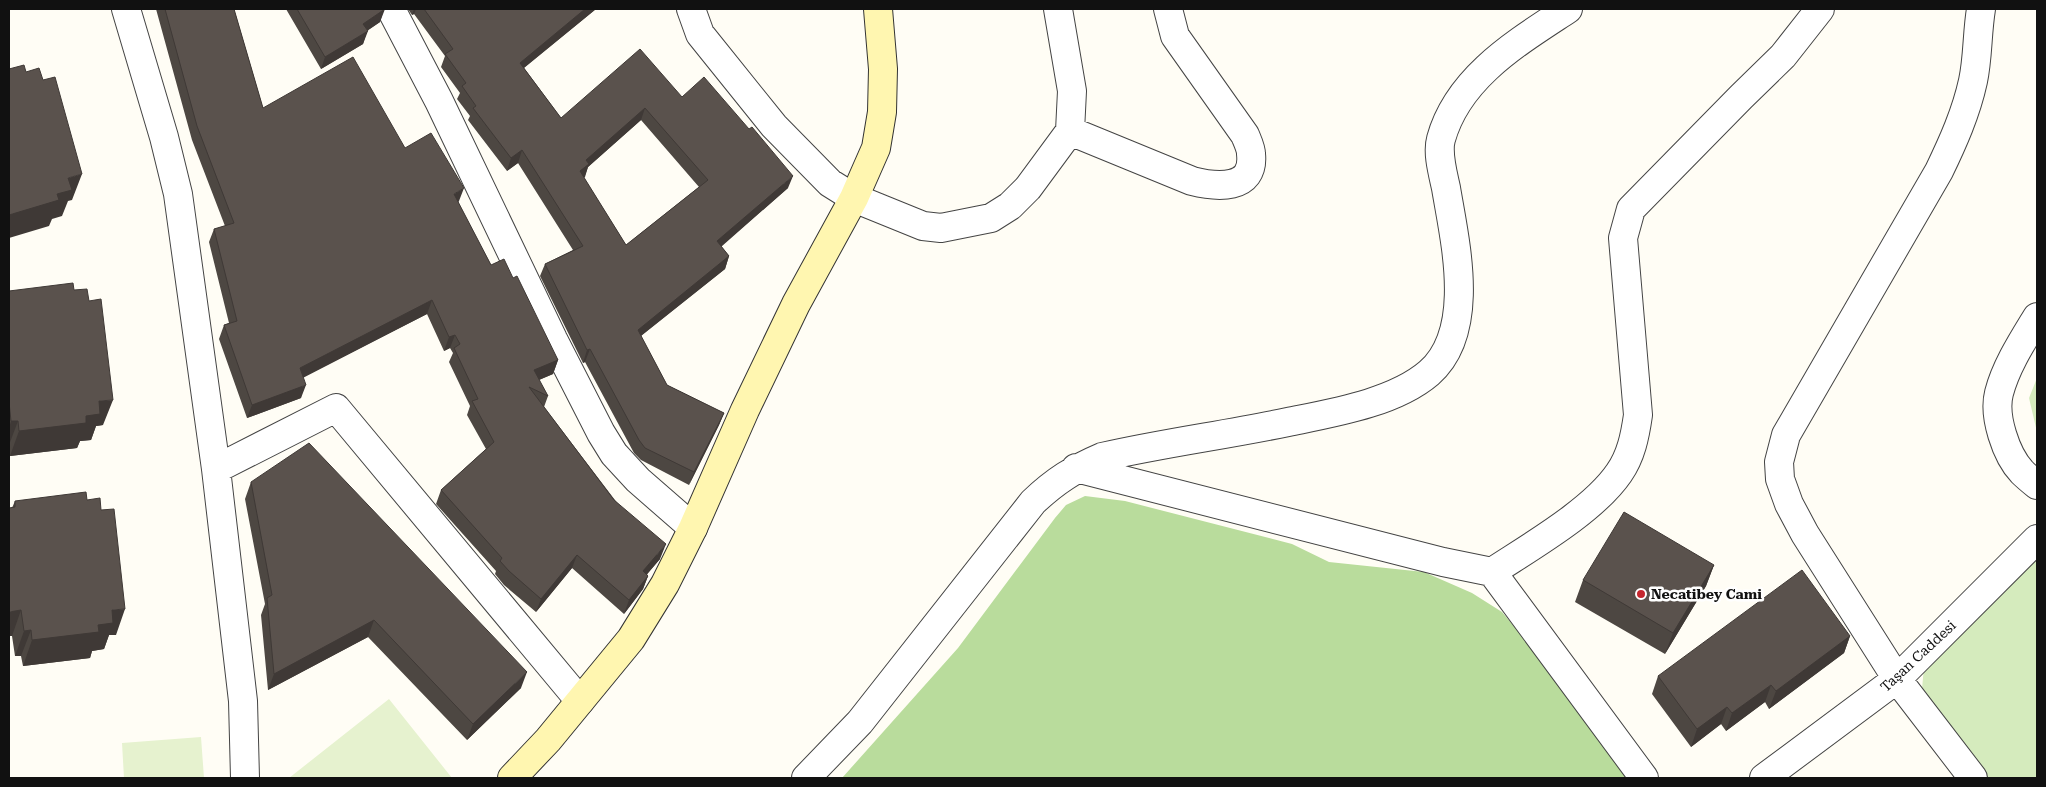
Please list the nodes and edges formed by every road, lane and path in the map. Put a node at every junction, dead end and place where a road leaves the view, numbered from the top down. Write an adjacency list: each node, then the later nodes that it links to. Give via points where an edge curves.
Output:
1 (126, 9): 15 (street, via 178,194)
2 (391, 9): 17 (street, via 601,433 614,454 638,480)
3 (678, 9): 10 (street)
4 (878, 9): 12 (main road, via 883,69 882,112 876,148)
5 (1058, 9): 11 (street, via 1072,91)
6 (1168, 9): 11 (street, via 1175,36 1245,135 1251,154 1248,170 1240,181 1227,186 1192,181)
7 (1568, 9): 14 (street, via 1490,64 1469,86 1446,125 1440,141 1456,252 1457,320 1442,358 1429,373 1405,388 1331,414 1130,451 1102,457)
8 (1820, 9): 19 (street, via 1783,56 1631,209 1623,238 1638,415 1629,455 1619,473 1587,507)
9 (1981, 9): 20 (street, via 1973,79 1954,141 1786,435 1779,462 1780,480 1805,534)
10 (695, 21): 12 (street, via 774,126 815,170)
11 (1070, 131): 12 (street, via 1028,188 1010,206 991,218 942,228 923,226)
12 (854, 198): 17 (main road, via 796,304)
13 (2037, 317): 16 (street, via 2014,356 1999,393 1997,414 2005,443 2021,471)
14 (1076, 468): 19 (street); 24 (street, via 1033,502 860,722)
15 (216, 469): 21 (street, via 336,408); 22 (street, via 243,701)
16 (2037, 485)
17 (693, 528): 21 (main road, via 665,584 631,639)
18 (2037, 539): 20 (street, Taşan Caddesi)
19 (1492, 572): 25 (street)
20 (1897, 679): 26 (street, Taşan Caddesi); 27 (street)
21 (580, 701): 23 (main road)
22 (245, 778)
23 (512, 778)
24 (806, 778)
25 (1644, 778)
26 (1764, 778)
27 (1973, 778)

